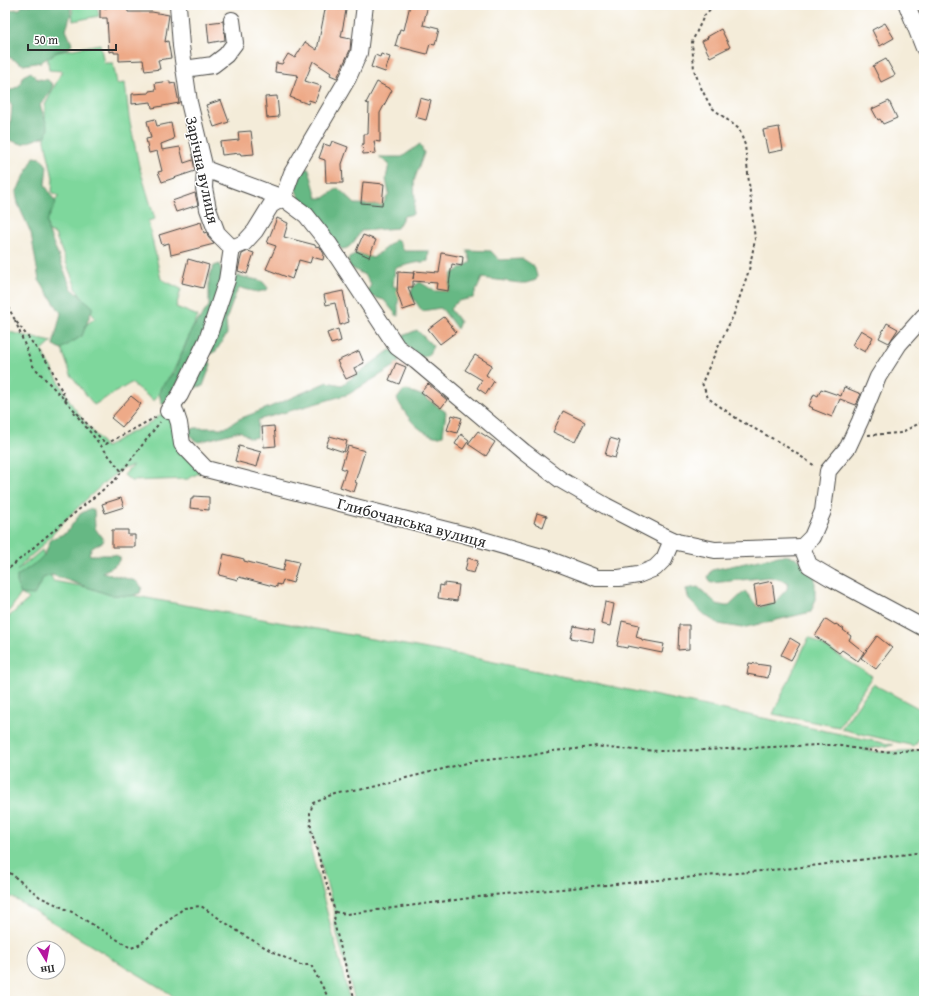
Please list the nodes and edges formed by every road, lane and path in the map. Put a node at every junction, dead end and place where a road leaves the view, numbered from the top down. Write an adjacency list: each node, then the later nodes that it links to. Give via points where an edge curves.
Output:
1 (178, 5): 7 (street, Зарічна вулиця)
2 (365, 5): 9 (street, via 359,53 348,78 292,172)
3 (714, 5): 19 (path, via 704,16 692,42 694,70 710,107 739,129 745,145 755,240 749,270 734,314 702,383 708,398)
4 (907, 5): 6 (street)
5 (232, 20): 7 (street, via 235,43 226,55 213,65)
6 (924, 48)
7 (184, 69): 8 (street, Зарічна вулиця, via 188,102)
8 (205, 169): 9 (street); 10 (street, Зарічна вулиця, via 204,188 210,215 217,233)
9 (283, 198): 10 (street, via 271,205 256,231 244,243); 20 (street, via 306,215 329,244 398,347 561,480)
10 (232, 248): 15 (street, via 227,280 207,340)
11 (5, 301): 13 (path)
12 (924, 316): 17 (street, via 899,344 878,377)
13 (15, 320): 14 (path, via 50,366); 14 (path, via 32,366)
14 (68, 404): 15 (path, via 106,444); 18 (path)
15 (171, 408): 18 (path); 20 (street, Глибочанська вулиця, via 179,423 182,444 206,468 473,537 545,558 598,578 638,576 655,568 664,558)
16 (924, 421): 17 (path, via 900,433 869,436)
17 (857, 428): 19 (street, via 848,447)
18 (122, 472): 22 (path, via 116,480)
19 (828, 474): 21 (street, via 823,511 812,537)
20 (672, 540): 21 (street, via 715,550)
21 (802, 547): 23 (street, via 809,565)
22 (5, 572)
23 (924, 628)
24 (924, 747): 27 (path, via 919,750 883,752 834,745 662,751 596,746 475,761 329,797 313,803 310,813 311,830)
25 (924, 852): 27 (path, via 794,868 494,895 346,914)
26 (5, 869): 28 (path, via 40,897 72,912 131,948 140,945 184,908 202,906 275,953 300,965 311,965)
27 (336, 912): 29 (path, via 334,923)
28 (330, 1001)
29 (355, 1001)

